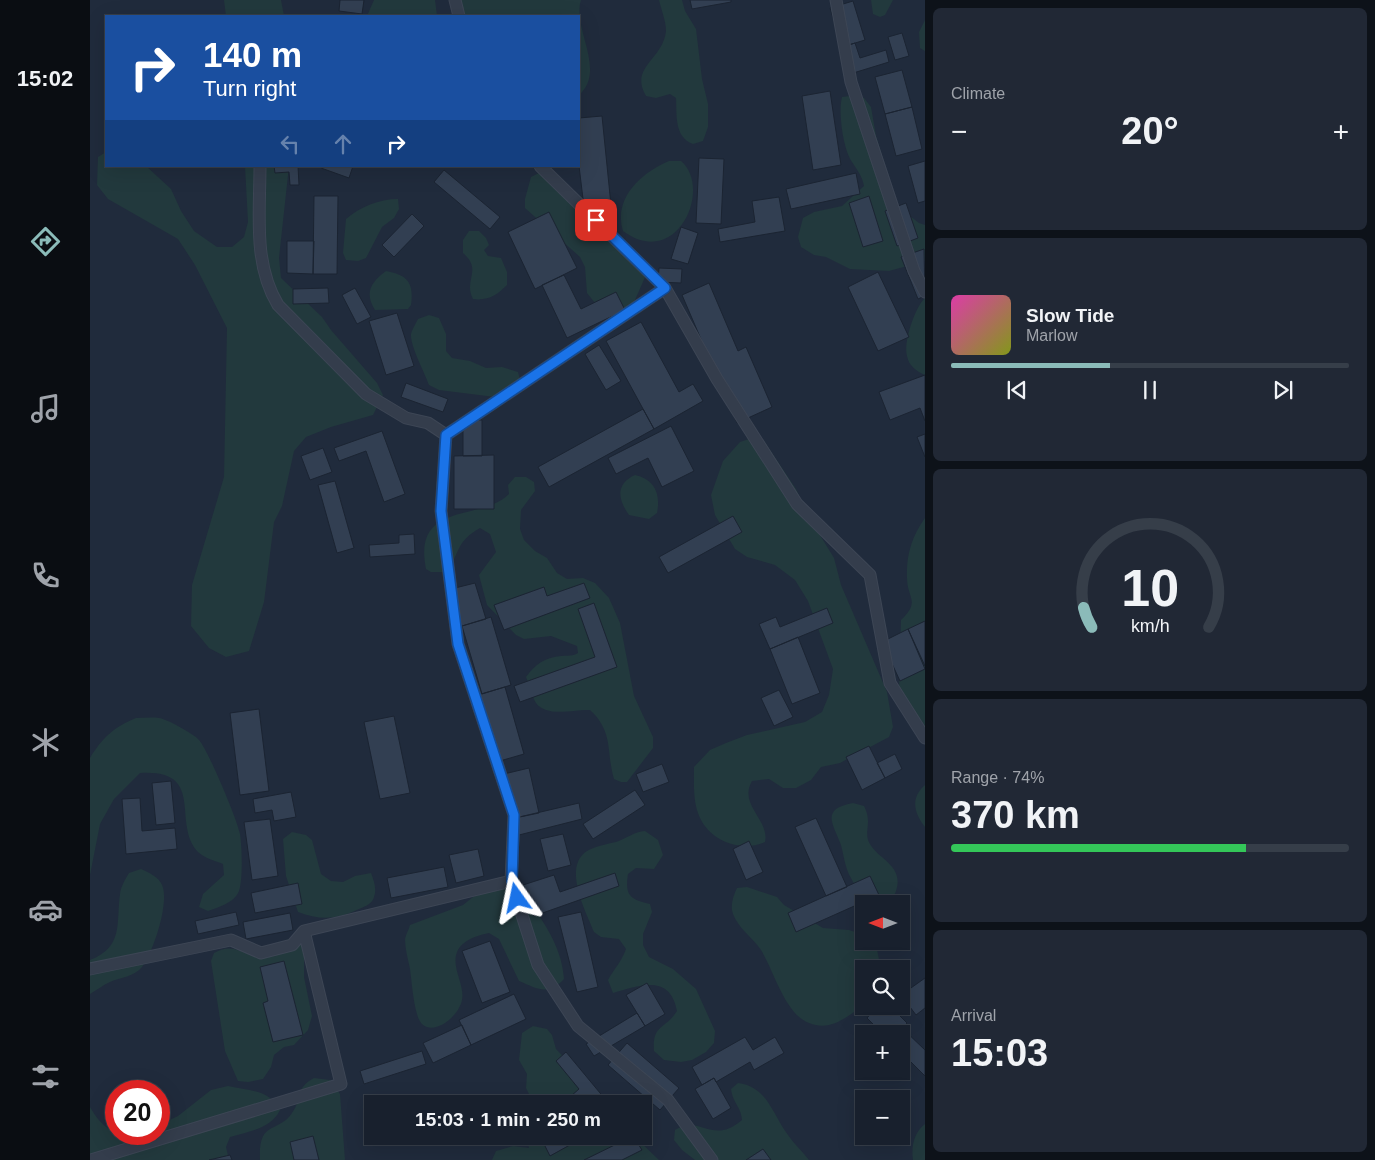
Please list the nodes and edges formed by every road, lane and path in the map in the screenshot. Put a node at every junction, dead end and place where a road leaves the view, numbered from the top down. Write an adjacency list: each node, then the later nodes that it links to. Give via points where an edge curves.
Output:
1 (455, 0): 3 (lane)
2 (836, 0): 7 (lane, via 851,82 914,271)
3 (459, 15)
4 (260, 167): 8 (lane, via 261,266 269,292 278,306 366,394 406,418 428,423)
5 (541, 167): 6 (lane)
6 (665, 288): 8 (lane); 9 (lane, via 717,379 797,504 870,575 890,683)
7 (925, 292)
8 (446, 435): 10 (lane, via 441,511 458,644 514,815)
9 (925, 738)
10 (512, 881): 11 (lane); 14 (lane, via 538,965 578,1026 668,1100)
11 (304, 930): 12 (lane, via 292,945 261,953 231,940); 13 (lane, via 341,1084)
12 (90, 969)
13 (91, 1160)
14 (712, 1160)

